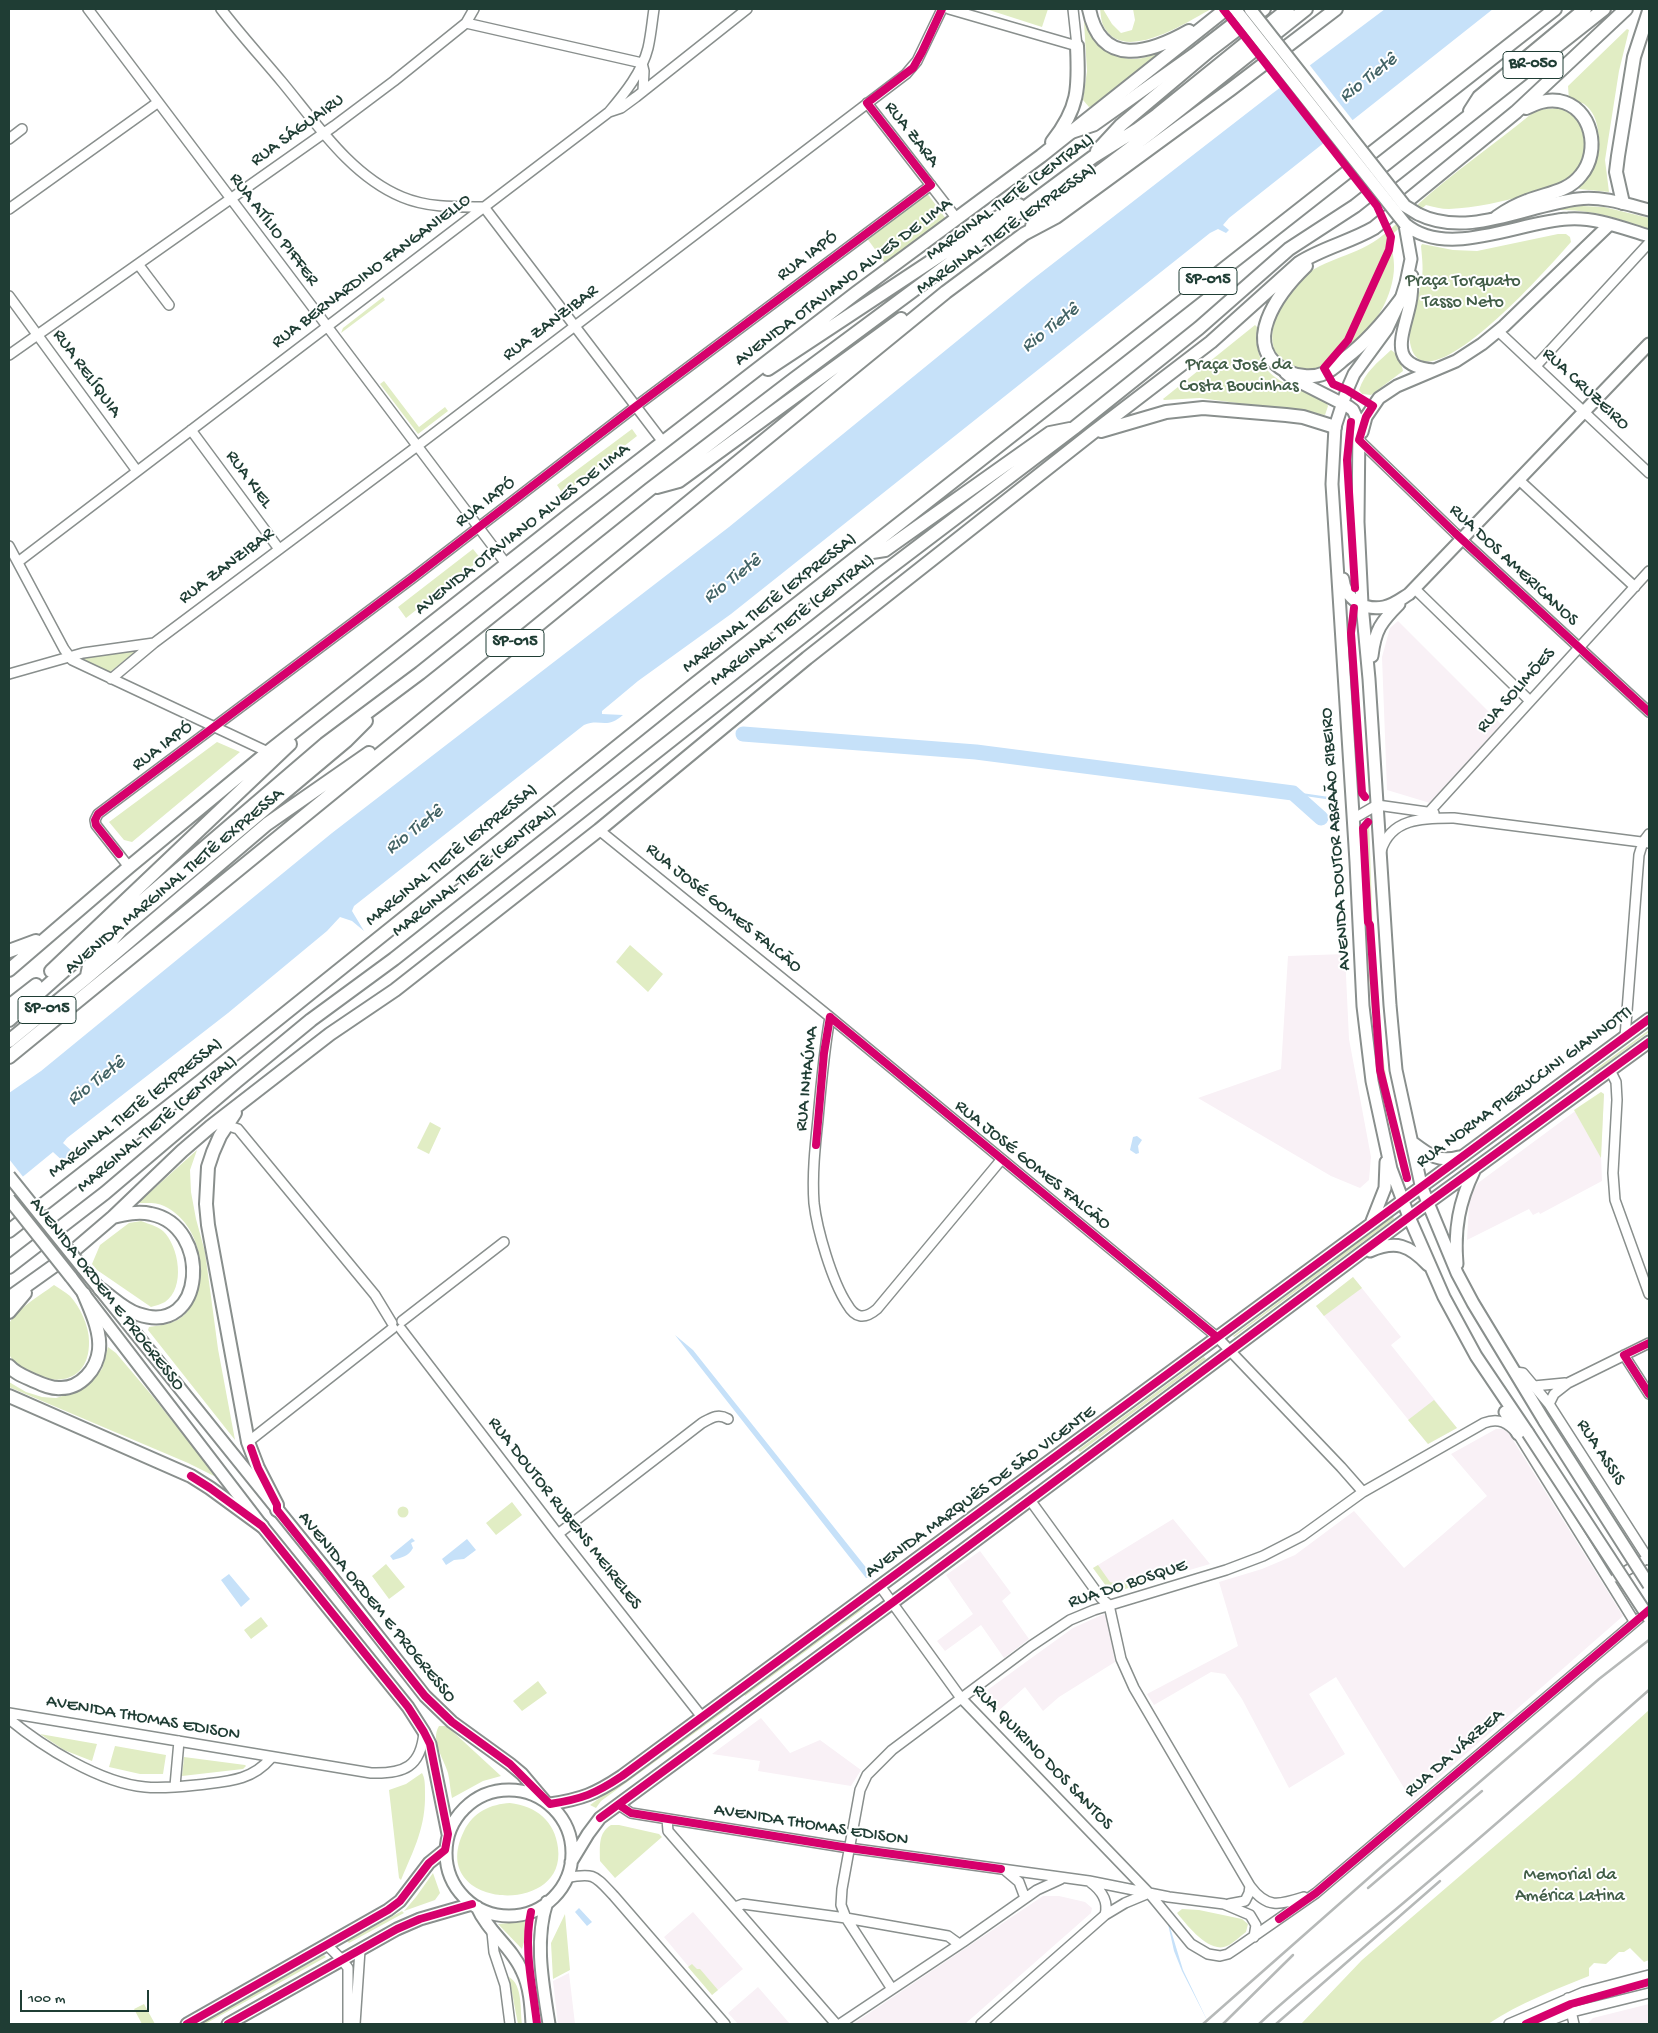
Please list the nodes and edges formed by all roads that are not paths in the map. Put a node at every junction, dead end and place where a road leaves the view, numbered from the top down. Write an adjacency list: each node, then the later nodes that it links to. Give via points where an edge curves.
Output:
1 (88, 9): 26 (street, RUA ATÍLIO PIFFER)
2 (222, 9): 32 (street)
3 (474, 9): 22 (street, RUA SÁGUAIRU)
4 (654, 9): 24 (street, via 648,48)
5 (747, 9): 25 (street, RUA BERNARDINO FANGANIELLO)
6 (942, 9): 27 (street, RUA ZANZIBAR, via 912,68)
7 (949, 9): 23 (street)
8 (1073, 9): 23 (street)
9 (1089, 9): 21 (highway, via 1095,28 1103,39 1112,47 1125,51 1141,51 1163,44)
10 (1235, 9): 47 (main road, bridge)
11 (1251, 9): 33 (main road, via 1094,125); 44 (main road, bridge, via 1405,206 1433,220 1452,223)
12 (1264, 9): 36 (highway, via 1121,125)
13 (1288, 9): 36 (highway, MARGINAL TIETÊ (CENTRAL), via 1138,130)
14 (1306, 9): 48 (highway, SP-015, via 1042,216)
15 (1336, 9): 48 (highway, MARGINAL TIETÊ (EXPRESSA) / SP-015, via 1056,217)
16 (1555, 9): 87 (highway, MARGINAL TIETÊ (EXPRESSA) / SP-015)
17 (1585, 9): 30 (highway, via 1479,97)
18 (1604, 9): 30 (highway, MARGINAL TIETÊ (CENTRAL) / BR-050)
19 (1626, 9): 29 (highway)
20 (1649, 10): 40 (highway, via 1634,57 1618,156 1616,172)
21 (1222, 12): 33 (highway, AVENIDA OTAVIANO ALVES DE LIMA)
22 (466, 23): 24 (street); 32 (street, RUA SÁGUAIRU)
23 (1077, 46): 35 (highway, via 1078,76 1074,103 1066,123)
24 (642, 63): 25 (street); 28 (street)
25 (643, 91): 28 (street, RUA BERNARDINO FANGANIELLO, via 621,108)
26 (157, 103): 38 (street, RUA ATÍLIO PIFFER); 42 (street)
27 (867, 103): 37 (street, RUA ZARA); 58 (street, RUA ZANZIBAR)
28 (609, 112): 41 (street, RUA BERNARDINO FANGANIELLO)
29 (1516, 112): 44 (highway, via 1541,101 1560,101 1570,105 1586,121 1592,140 1590,155 1581,175 1565,189 1520,204); 51 (highway, via 1374,228)
30 (1463, 121): 72 (highway, MARGINAL TIETÊ (CENTRAL) / BR-050, via 1355,206 1289,249 1199,328)
31 (22, 129): 34 (street)
32 (324, 133): 38 (street, RUA SÁGUAIRU); 41 (street, via 345,156 390,192 428,204)
33 (1071, 133): 35 (highway, AVENIDA OTAVIANO ALVES DE LIMA)
34 (9, 139)
35 (1041, 156): 45 (highway, AVENIDA OTAVIANO ALVES DE LIMA)
36 (1093, 156): 39 (highway, MARGINAL TIETÊ (CENTRAL))
37 (931, 186): 45 (street, RUA ZARA); 69 (street, RUA IAPÓ)
38 (230, 199): 53 (street, RUA SÁGUAIRU); 59 (street, RUA ATÍLIO PIFFER)
39 (1037, 199): 67 (highway, via 1012,208 778,364); 81 (highway, MARGINAL TIETÊ (CENTRAL))
40 (1623, 203): 43 (main road); 44 (main road, via 1580,199)
41 (484, 207): 58 (street); 59 (street, RUA BERNARDINO FANGANIELLO)
42 (9, 210)
43 (1649, 210)
44 (1497, 217)
45 (957, 220): 67 (highway, AVENIDA OTAVIANO ALVES DE LIMA)
46 (1610, 224): 47 (main road, via 1565,219 1452,239 1418,233); 49 (main road); 60 (main road)
47 (1405, 225): 52 (main road, AVENIDA DOUTOR ABRAÃO RIBEIRO)
48 (1024, 234): 54 (highway, MARGINAL TIETÊ (EXPRESSA) / SP-015)
49 (1649, 236)
50 (1649, 243): 65 (street)
51 (1332, 247): 64 (highway, via 1298,275 1274,305 1264,340 1267,353); 74 (highway, via 1299,264 1211,342)
52 (1412, 259): 56 (main road, AVENIDA DOUTOR ABRAÃO RIBEIRO); 66 (main road, via 1412,292 1401,343 1404,356 1415,367)
53 (138, 264): 57 (street); 61 (street, RUA SÁGUAIRU)
54 (946, 292): 81 (highway, via 911,311 678,481); 105 (highway, MARGINAL TIETÊ (EXPRESSA) / SP-015)
55 (9, 296): 61 (street, RUA RELÍQUIA)
56 (1402, 299): 64 (highway, via 1379,329 1326,373 1311,377 1290,373); 68 (main road, AVENIDA DOUTOR ABRAÃO RIBEIRO, via 1387,329 1354,374)
57 (169, 306)
58 (574, 326): 69 (street); 77 (street, RUA ZANZIBAR)
59 (326, 327): 73 (street, RUA BERNARDINO FANGANIELLO); 77 (street, RUA ATÍLIO PIFFER)
60 (1498, 331): 65 (street, RUA CRUZEIRO); 66 (main road, via 1456,361)
61 (37, 335): 63 (street, RUA SÁGUAIRU); 78 (street, RUA RELÍQUIA)
62 (1649, 344): 70 (main road)
63 (9, 355)
64 (1276, 365): 68 (main road, via 1292,378)
65 (1536, 366): 70 (street, RUA CRUZEIRO)
66 (1435, 370): 75 (main road, via 1397,386 1380,398 1366,417)
67 (737, 384): 76 (highway, AVENIDA OTAVIANO ALVES DE LIMA)
68 (1342, 403): 71 (main road, AVENIDA DOUTOR ABRAÃO RIBEIRO); 75 (main road, via 1357,416)
69 (635, 406): 76 (street); 82 (street, RUA IAPÓ)
70 (1584, 411): 79 (street, RUA CRUZEIRO); 80 (main road)
71 (1335, 426): 74 (highway, via 1286,415 1193,408 1149,416); 86 (main road, AVENIDA DOUTOR ABRAÃO RIBEIRO, via 1332,484)
72 (1074, 428): 87 (highway, via 1050,433 885,550); 147 (highway, MARGINAL TIETÊ (CENTRAL), via 864,587 394,959 312,1020 105,1193)
73 (191, 430): 78 (street, RUA BERNARDINO FANGANIELLO); 85 (street, RUA KIEL)
74 (1091, 434): 111 (highway, via 807,658)
75 (1359, 440): 83 (street, RUA DOS AMERICANOS); 93 (main road)
76 (662, 442): 89 (highway, AVENIDA OTAVIANO ALVES DE LIMA)
77 (416, 447): 82 (street, RUA ATÍLIO PIFFER); 85 (street, RUA ZANZIBAR)
78 (137, 471): 88 (street, RUA BERNARDINO FANGANIELLO)
79 (1649, 472)
80 (1519, 480): 83 (main road); 91 (street)
81 (649, 490): 101 (highway, MARGINAL TIETÊ (CENTRAL))
82 (477, 528): 89 (street, RUA ATÍLIO PIFFER); 104 (street, RUA IAPÓ)
83 (1462, 539): 92 (main road); 95 (street, RUA DOS AMERICANOS)
84 (9, 546): 88 (street)
85 (279, 549): 94 (street, RUA ZANZIBAR)
86 (1336, 553): 93 (main road, via 1342,563 1346,592); 109 (main road, AVENIDA DOUTOR ABRAÃO RIBEIRO)
87 (863, 554): 144 (highway, MARGINAL TIETÊ (EXPRESSA) / SP-015)
88 (18, 562): 96 (street)
89 (507, 565): 103 (highway, AVENIDA OTAVIANO ALVES DE LIMA)
90 (1649, 572): 91 (street, RUA SOLIMÕES)
91 (1635, 587): 95 (street, RUA SOLIMÕES)
92 (1412, 591): 93 (main road, via 1386,606); 99 (main road, via 1378,628); 100 (street)
93 (1362, 604): 99 (main road)
94 (154, 643): 96 (street, RUA ZANZIBAR); 98 (street, RUA ZANZIBAR)
95 (1579, 647): 100 (street, RUA SOLIMÕES); 102 (street, RUA DOS AMERICANOS)
96 (69, 656): 97 (street, RUA ZANZIBAR); 98 (street)
97 (9, 674)
98 (111, 679): 104 (street)
99 (1369, 679): 107 (main road)
100 (1530, 701): 108 (street, RUA SOLIMÕES)
101 (379, 704): 119 (highway, via 346,741 122,930 89,966); 123 (highway, MARGINAL TIETÊ (CENTRAL), via 325,744)
102 (1649, 712)
103 (307, 722): 106 (highway, AVENIDA OTAVIANO ALVES DE LIMA); 120 (highway, via 256,777 56,967)
104 (214, 727): 106 (street); 115 (street, RUA IAPÓ, via 96,817 96,825)
105 (394, 742): 119 (highway, AVENIDA MARGINAL TIETÊ EXPRESSA / SP-015, via 375,749 267,824); 127 (highway, MARGINAL TIETÊ (EXPRESSA) / SP-015)
106 (268, 752): 115 (highway, AVENIDA OTAVIANO ALVES DE LIMA)
107 (1377, 805): 108 (street); 109 (street); 114 (main road)
108 (1430, 811): 110 (street)
109 (1353, 818): 131 (main road, AVENIDA DOUTOR ABRAÃO RIBEIRO, via 1363,1006 1370,1068)
110 (1454, 818): 113 (street); 114 (street, via 1405,823 1391,832)
111 (599, 830): 121 (street, RUA JOSÉ GOMES FALCÃO); 129 (highway, via 395,990 330,1034)
112 (1649, 834): 113 (street)
113 (1646, 842): 124 (street, via 1639,855)
114 (1380, 853): 132 (main road, via 1396,1070)
115 (128, 867): 116 (highway, AVENIDA OTAVIANO ALVES DE LIMA)
116 (50, 933): 117 (highway); 118 (highway, AVENIDA OTAVIANO ALVES DE LIMA)
117 (9, 951)
118 (9, 970)
119 (86, 978): 125 (highway, AVENIDA MARGINAL TIETÊ EXPRESSA / SP-015)
120 (9, 1006)
121 (830, 1017): 134 (street, RUA JOSÉ GOMES FALCÃO); 134 (street, RUA INHAÚMA, via 815,1153 814,1206 838,1286 853,1313 865,1316 877,1309)
122 (1649, 1019): 124 (main road, RUA NORMA PIERUCCINI GIANNOTTI)
123 (9, 1020)
124 (1625, 1037): 133 (main road, RUA NORMA PIERUCCINI GIANNOTTI)
125 (9, 1041)
126 (1649, 1042): 128 (main road, RUA NORMA PIERUCCINI GIANNOTTI)
127 (9, 1057)
128 (1610, 1070): 135 (main road, RUA NORMA PIERUCCINI GIANNOTTI); 153 (street, via 1616,1082 1615,1200)
129 (245, 1099): 130 (highway); 141 (highway, via 182,1151)
130 (226, 1125): 156 (street, RUA DOUTOR RUBENS MEIRELES, via 238,1129); 170 (highway, via 208,1167 206,1204)
131 (1384, 1136): 139 (main road, AVENIDA DOUTOR ABRAÃO RIBEIRO); 143 (main road, via 1386,1180)
132 (1412, 1142): 133 (main road, via 1438,1159); 137 (main road)
133 (1463, 1155): 137 (main road, RUA NORMA PIERUCCINI GIANNOTTI)
134 (1001, 1160): 157 (street, RUA JOSÉ GOMES FALCÃO)
135 (1474, 1170): 140 (main road, RUA NORMA PIERUCCINI GIANNOTTI); 149 (main road, via 1462,1197 1456,1226)
136 (9, 1176): 151 (main road, AVENIDA ORDEM E PROGRESSO, bridge)
137 (1422, 1185): 139 (main road, AVENIDA MARQUÊS DE SÃO VICENTE); 140 (main road)
138 (9, 1199): 152 (main road, AVENIDA ORDEM E PROGRESSO, bridge)
139 (1402, 1200): 142 (main road, AVENIDA DOUTOR ABRAÃO RIBEIRO); 143 (main road, AVENIDA MARQUÊS DE SÃO VICENTE)
140 (1428, 1203): 142 (main road, AVENIDA MARQUÊS DE SÃO VICENTE); 149 (main road)
141 (113, 1217): 150 (highway); 151 (highway, via 151,1214 173,1226 188,1246 194,1280 183,1304 166,1316 138,1314)
142 (1409, 1217): 146 (main road, AVENIDA MARQUÊS DE SÃO VICENTE); 148 (main road, AVENIDA DOUTOR ABRAÃO RIBEIRO)
143 (1371, 1223): 157 (main road, AVENIDA MARQUÊS DE SÃO VICENTE)
144 (9, 1231)
145 (504, 1242): 156 (street)
146 (1361, 1253): 148 (main road, via 1391,1244 1401,1245); 159 (main road, AVENIDA MARQUÊS DE SÃO VICENTE)
147 (9, 1267)
148 (1431, 1268): 169 (main road, AVENIDA DOUTOR ABRAÃO RIBEIRO, via 1455,1320)
149 (1458, 1273): 162 (main road)
150 (40, 1277): 154 (highway); 155 (highway)
151 (100, 1289): 173 (main road, AVENIDA ORDEM E PROGRESSO)
152 (84, 1294): 161 (highway, via 96,1325 99,1349 94,1368 85,1378 62,1389 20,1375); 174 (main road, AVENIDA ORDEM E PROGRESSO)
153 (1649, 1294)
154 (9, 1298)
155 (9, 1312)
156 (397, 1325): 170 (street); 175 (street, RUA DOUTOR RUBENS MEIRELES)
157 (1217, 1337): 159 (street, RUA JOSÉ GOMES FALCÃO); 179 (main road, AVENIDA MARQUÊS DE SÃO VICENTE)
158 (1649, 1343): 160 (street)
159 (1231, 1350): 171 (street, RUA JOSÉ GOMES FALCÃO); 172 (main road, AVENIDA MARQUÊS DE SÃO VICENTE)
160 (1624, 1355): 163 (street); 165 (street)
161 (9, 1366)
162 (1515, 1372): 164 (street, RUA ASSIS, via 1523,1373); 178 (main road, bridge)
163 (1568, 1382): 164 (street); 167 (street, via 1554,1394)
164 (1534, 1386): 167 (street, RUA ASSIS)
165 (1649, 1394)
166 (9, 1396): 174 (highway, via 191,1476)
167 (1549, 1404): 176 (street, RUA ASSIS)
168 (728, 1419): 175 (street, via 717,1415 702,1423)
169 (1523, 1433): 171 (street, RUA DO BOSQUE, via 1506,1423 1490,1421); 177 (street); 183 (main road, AVENIDA DOUTOR ABRAÃO RIBEIRO, bridge)
170 (248, 1442): 173 (highway)
171 (1363, 1492): 181 (street, RUA DO BOSQUE, via 1302,1536 1263,1556)
172 (1030, 1500): 180 (main road, AVENIDA MARQUÊS DE SÃO VICENTE); 181 (street)
173 (277, 1510): 193 (main road, AVENIDA ORDEM E PROGRESSO, via 425,1696 452,1722 522,1774)
174 (262, 1526): 189 (main road, AVENIDA ORDEM E PROGRESSO, via 408,1707)
175 (558, 1534): 187 (street, RUA DOUTOR RUBENS MEIRELES)
176 (1649, 1559): 177 (street)
177 (1610, 1581): 184 (street)
178 (1649, 1585)
179 (880, 1586): 180 (street, RUA QUIRINO DOS SANTOS); 187 (main road, AVENIDA MARQUÊS DE SÃO VICENTE)
180 (892, 1603): 185 (street, RUA QUIRINO DOS SANTOS); 194 (main road, AVENIDA MARQUÊS DE SÃO VICENTE)
181 (1109, 1605): 185 (street, RUA DO BOSQUE, via 1070,1620); 204 (street, via 1121,1659 1134,1688)
182 (1649, 1610): 184 (street, RUA DA VÁRZEA)
183 (1649, 1618)
184 (1634, 1621): 206 (street, RUA DA VÁRZEA)
185 (961, 1698): 197 (street, RUA DO BOSQUE, via 892,1750 867,1775 858,1797); 205 (street, RUA QUIRINO DOS SANTOS)
186 (9, 1713): 190 (street, AVENIDA THOMAS EDISON)
187 (702, 1717): 193 (main road, AVENIDA MARQUÊS DE SÃO VICENTE, via 601,1791 577,1800)
188 (9, 1719): 192 (street, AVENIDA THOMAS EDISON, via 62,1755 102,1776 144,1787)
189 (424, 1732): 191 (street, AVENIDA THOMAS EDISON, via 423,1747 412,1764 392,1773 371,1773); 196 (main road, AVENIDA ORDEM E PROGRESSO, via 434,1759)
190 (179, 1741): 191 (street, AVENIDA THOMAS EDISON); 192 (street)
191 (271, 1758): 192 (street, AVENIDA THOMAS EDISON, via 264,1767 242,1779)
192 (175, 1786)
193 (547, 1802): 196 (main road, via 532,1793 517,1790 489,1792 460,1812); 199 (main road, via 565,1824 570,1836)
194 (619, 1806): 195 (street, AVENIDA THOMAS EDISON, via 631,1813); 199 (main road, AVENIDA MARQUÊS DE SÃO VICENTE, via 600,1818)
195 (667, 1819): 197 (street, AVENIDA THOMAS EDISON); 211 (street, via 668,1830)
196 (448, 1834): 198 (main road)
197 (849, 1848): 200 (street, AVENIDA THOMAS EDISON); 213 (street, RUA DO BOSQUE, via 840,1906)
198 (446, 1850): 210 (main road, via 449,1875 460,1893); 218 (main road, via 429,1864 400,1901)
199 (571, 1862): 201 (main road)
200 (1001, 1869): 202 (street, AVENIDA THOMAS EDISON); 207 (street, via 1019,1882)
201 (566, 1878): 208 (main road); 233 (street, via 584,1874 596,1877)
202 (1064, 1878): 203 (street, AVENIDA THOMAS EDISON); 207 (street, via 1042,1886)
203 (1089, 1881): 205 (street, AVENIDA THOMAS EDISON); 212 (street, via 1104,1896)
204 (1250, 1886): 206 (street, via 1261,1899 1271,1904); 209 (street, via 1245,1901)
205 (1149, 1893): 209 (street, AVENIDA THOMAS EDISON); 212 (street); 217 (street, RUA QUIRINO DOS SANTOS)
206 (1316, 1893): 215 (street, RUA DA VÁRZEA)
207 (1025, 1898): 216 (street)
208 (548, 1902): 210 (main road, via 530,1912 512,1916 494,1914); 232 (main road, via 541,1952)
209 (1226, 1905): 215 (street, AVENIDA THOMAS EDISON, via 1250,1915 1256,1925)
210 (474, 1906): 214 (main road); 219 (main road, via 420,1919)
211 (735, 1907): 213 (street, via 743,1904); 234 (street)
212 (1105, 1915): 236 (street)
213 (846, 1918): 216 (street, via 948,1936); 222 (street, RUA DO BOSQUE)
214 (492, 1932): 230 (street, via 494,1952 505,1985); 231 (main road, via 522,1970 530,1998)
215 (1254, 1937): 217 (street, RUA DA VÁRZEA, via 1220,1956 1208,1954)
216 (959, 1944): 222 (street)
217 (1190, 1944)
218 (327, 1945): 220 (street); 226 (main road)
219 (360, 1950): 220 (main road); 229 (street)
220 (342, 1960): 227 (main road); 228 (street, via 348,1968)
221 (1649, 1975): 224 (street)
222 (892, 1989): 235 (street)
223 (1649, 1993): 225 (street)
224 (1568, 1998): 225 (street); 237 (street)
225 (1572, 2012): 238 (street); 239 (street)
226 (187, 2024)
227 (228, 2024)
228 (348, 2024)
229 (356, 2024)
230 (510, 2024)
231 (532, 2024)
232 (548, 2024)
233 (725, 2024)
234 (836, 2024)
235 (840, 2024)
236 (981, 2024)
237 (1509, 2024)
238 (1541, 2024)
239 (1574, 2024)

